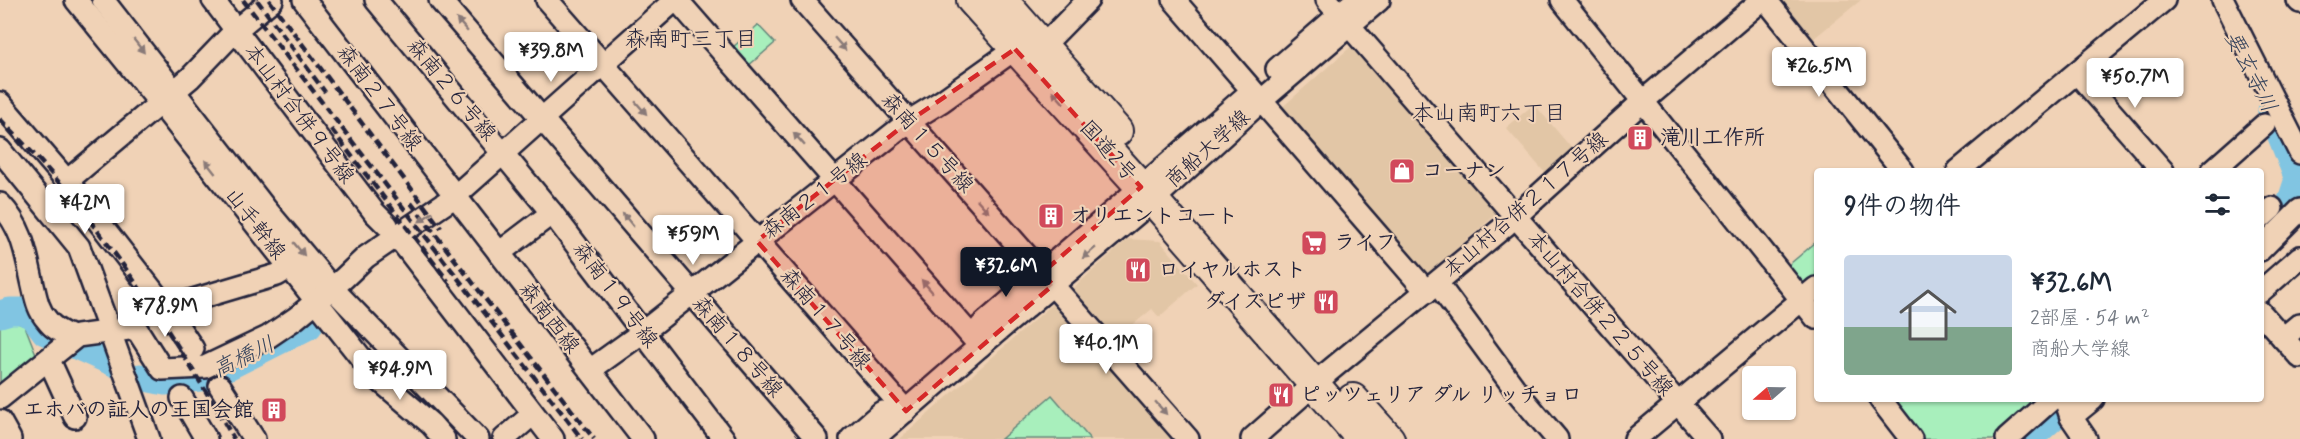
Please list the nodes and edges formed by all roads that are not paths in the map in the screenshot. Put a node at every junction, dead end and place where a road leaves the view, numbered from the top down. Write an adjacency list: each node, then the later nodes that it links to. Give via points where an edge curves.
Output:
1 (76, 0): 28 (street, 山手幹線)
2 (103, 0): 28 (street, 山手幹線, one-way to 28)
3 (213, 0): 23 (street, 本山村合併９号線)
4 (272, 0): 23 (street)
5 (304, 0): 44 (street, 森南２７号線)
6 (376, 0): 35 (street, 森南２６号線)
7 (440, 0): 31 (street, 森南１８号線, one-way to 7)
8 (547, 0): 25 (street, 森南１７号線)
9 (676, 0): 25 (street); 41 (street, one-way to 9)
10 (802, 0): 32 (street, 森南１５号線, one-way to 32)
11 (972, 0): 24 (highway, 国道2号)
12 (1002, 0): 24 (highway, 国道2号)
13 (1088, 0): 24 (street, 森南２１号線)
14 (1174, 0): 27 (street)
15 (1356, 0): 22 (street, 商船大学線)
16 (1379, 0): 22 (street, 商船大学線)
17 (1562, 0): 29 (street)
18 (1762, 0): 29 (street, 本山村合併２１７号線)
19 (1767, 0): 37 (street)
20 (2164, 0): 26 (street)
21 (2223, 0): 36 (street)
22 (1339, 13): 27 (street, 商船大学線); 48 (street, 本山村合併２２５号線)
23 (236, 30): 28 (street); 49 (street, 本山村合併９号線)
24 (1029, 47): 32 (street, 森南２１号線); 43 (highway, 国道2号)
25 (603, 63): 31 (street); 50 (street, 森南１７号線, one-way to 50)
26 (2077, 73): 38 (street); 39 (street)
27 (1258, 95): 43 (street, 商船大学線); 56 (street)
28 (167, 97): 42 (street); 54 (street, 山手幹線, one-way to 28); 60 (street, 山手幹線, one-way to 60, via 265,208)
29 (1642, 102): 48 (street, 本山村合併２１７号線); 59 (street)
30 (0, 103): 42 (street)
31 (541, 117): 35 (street); 58 (street, 森南１８号線, one-way to 31)
32 (908, 123): 41 (street, 森南２１号線); 55 (street, 森南１５号線, one-way to 55)
33 (2264, 125): 40 (street)
34 (0, 150): 65 (street, via 79,247)
35 (503, 152): 44 (street); 47 (street, 森南１９号線)
36 (2300, 153)
37 (1901, 168)
38 (1967, 168)
39 (2154, 168)
40 (2215, 168)
41 (835, 180): 50 (street, 森南２１号線); 69 (street, one-way to 41)
42 (67, 181): 61 (street)
43 (1154, 188): 55 (street, 商船大学線); 75 (highway, 国道2号)
44 (454, 196): 49 (street, one-way to 49); 52 (street, 森南西線)
45 (0, 204): 70 (street, via 22,235 39,308 57,330)
46 (2300, 210): 51 (street)
47 (552, 213): 52 (street); 66 (street, 森南１９号線)
48 (1514, 216): 56 (street, 本山村合併２１７号線); 79 (street, 本山村合併２２５号線)
49 (392, 231): 60 (street); 85 (street, 本山村合併９号線)
50 (757, 241): 58 (street, 森南２１号線); 83 (street, 森南１７号線)
51 (2264, 246)
52 (499, 253): 73 (street, 森南西線)
53 (2300, 257): 57 (street)
54 (289, 268): 60 (street, 山手幹線); 61 (street)
55 (1048, 279): 69 (street, 商船大学線); 103 (street, 森南１５号線, one-way to 103)
56 (1432, 287): 75 (street, 本山村合併２１７号線); 107 (street)
57 (2264, 288)
58 (691, 294): 66 (street, 森南２１号線); 100 (street, 森南１８号線)
59 (1809, 294): 62 (street); 79 (street)
60 (324, 295): 65 (street, via 268,338 205,367 162,369 136,328); 67 (street, 山手幹線); 74 (street, 山手幹線)
61 (166, 308): 71 (street)
62 (1814, 311)
63 (2264, 317): 68 (street)
64 (2300, 324): 68 (street)
65 (110, 330): 70 (street); 89 (street)
66 (643, 332): 73 (street, 森南２１号線); 99 (street, 森南１９号線)
67 (379, 337): 94 (street, 山手幹線, via 396,366); 95 (street, 山手幹線)
68 (2283, 338): 72 (street)
69 (975, 340): 83 (street, 商船大学線)
70 (64, 347): 77 (street); 86 (street)
71 (193, 349)
72 (2300, 357)
73 (590, 370): 98 (street, 森南西線)
74 (377, 378): 92 (street); 93 (street, 山手幹線)
75 (1321, 378): 104 (street, 本山村合併２１７号線); 105 (highway, 国道2号); 106 (highway, 国道2号)
76 (220, 386): 91 (street)
77 (0, 398)
78 (182, 398): 90 (street)
79 (1678, 402): 108 (street); 109 (street, 本山村合併２２５号線)
80 (1882, 402): 110 (street)
81 (2049, 402): 111 (street)
82 (2086, 402): 84 (street)
83 (901, 405): 101 (street, 商船大学線); 102 (street, 商船大学線)
84 (2069, 411): 112 (street)
85 (534, 414): 96 (street); 97 (street, 本山村合併９号線)
86 (75, 417)
87 (0, 421): 88 (street)
88 (10, 439)
89 (149, 439)
90 (206, 439)
91 (254, 439)
92 (426, 439)
93 (444, 439)
94 (459, 439)
95 (478, 439)
96 (504, 439)
97 (553, 439)
98 (643, 439)
99 (724, 439)
100 (817, 439)
101 (851, 439)
102 (873, 439)
103 (1188, 439)
104 (1252, 439)
105 (1362, 439)
106 (1389, 439)
107 (1557, 439)
108 (1635, 439)
109 (1709, 439)
110 (1911, 439)
111 (2007, 439)
112 (2086, 439)

